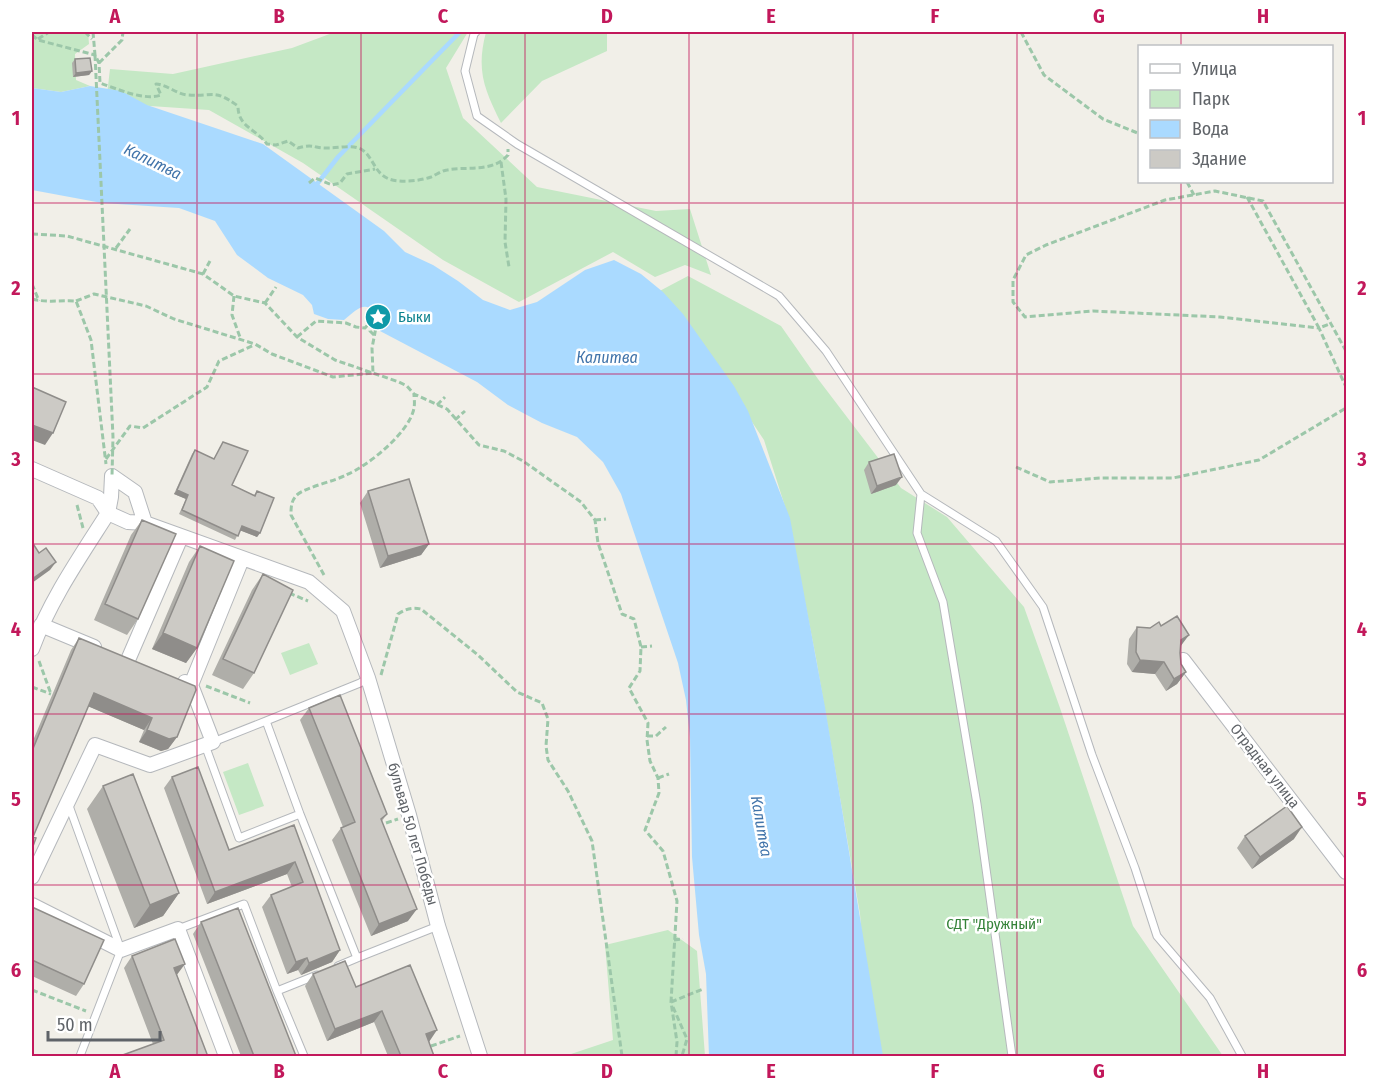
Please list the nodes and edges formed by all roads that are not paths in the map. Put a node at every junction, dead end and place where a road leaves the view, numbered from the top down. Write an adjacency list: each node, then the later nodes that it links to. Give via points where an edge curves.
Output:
1 (476, 32): 3 (lane, via 465,71 477,116 517,144 779,296 826,351)
2 (32, 469): 4 (street, via 98,498)
3 (921, 494): 30 (lane, via 917,533 943,602 977,804); 31 (lane, via 996,541 1043,607 1158,936 1210,998)
4 (108, 513): 5 (street); 5 (street, via 112,476 135,492); 8 (street)
5 (145, 524): 6 (street)
6 (181, 537): 7 (street); 8 (street, via 123,658)
7 (242, 559): 12 (street, бульвар 50 лет Победы, via 309,582 344,611); 13 (street)
8 (41, 625): 9 (street)
9 (32, 647)
10 (1183, 660): 18 (street, Отрадная улица)
11 (170, 677): 13 (street)
12 (368, 678): 14 (lane); 21 (street, бульвар 50 лет Победы)
13 (192, 683): 15 (street)
14 (266, 721): 15 (lane); 17 (lane)
15 (209, 743): 16 (street, via 150,765 95,745); 17 (lane, via 239,838)
16 (68, 803): 19 (street); 23 (lane)
17 (300, 814): 24 (lane)
18 (1347, 872)
19 (32, 877)
20 (32, 905): 23 (street)
21 (438, 926): 24 (lane); 29 (street, бульвар 50 лет Победы)
22 (178, 929): 23 (street); 25 (lane, via 244,904); 27 (street)
23 (121, 951): 26 (lane)
24 (357, 958): 25 (lane)
25 (277, 991): 28 (lane)
26 (80, 1056)
27 (226, 1056)
28 (304, 1056)
29 (480, 1056)
30 (1012, 1056)
31 (1242, 1056)

